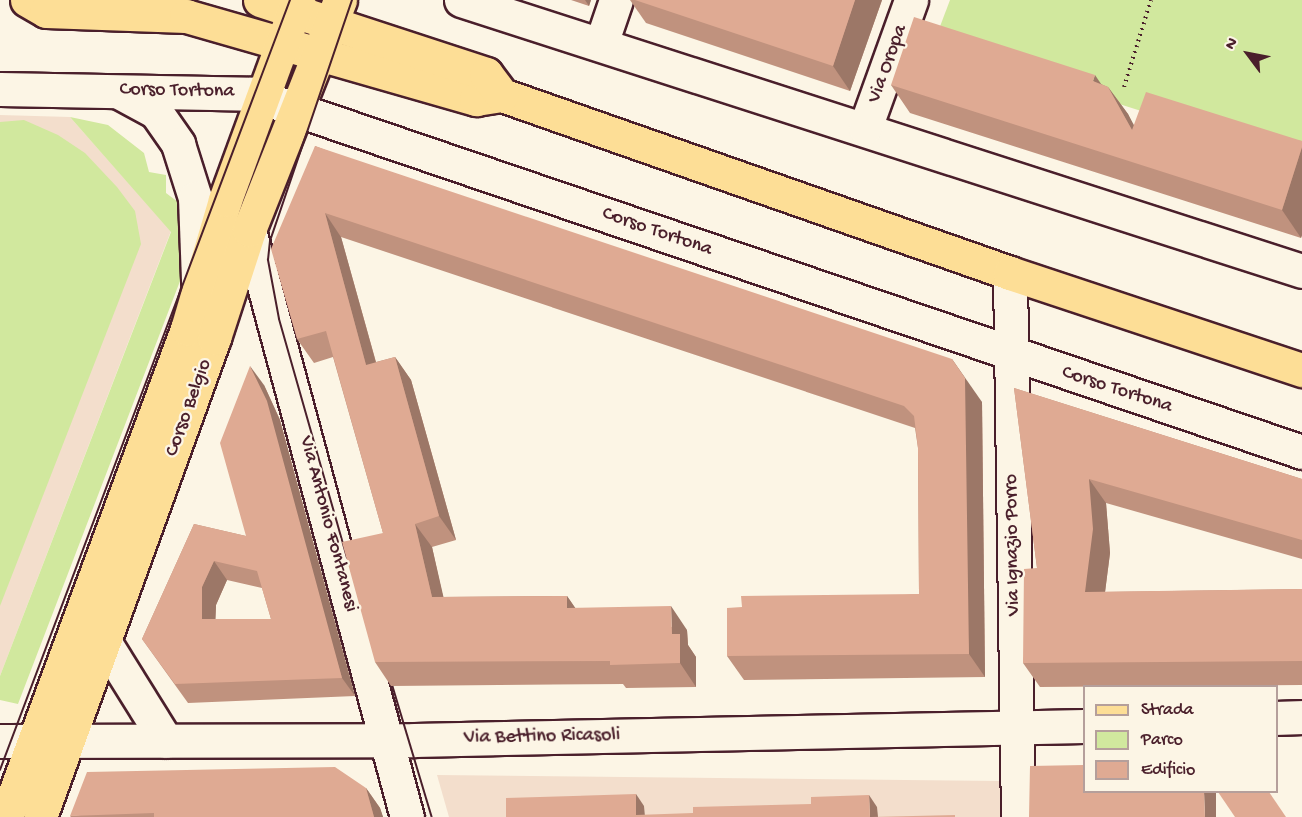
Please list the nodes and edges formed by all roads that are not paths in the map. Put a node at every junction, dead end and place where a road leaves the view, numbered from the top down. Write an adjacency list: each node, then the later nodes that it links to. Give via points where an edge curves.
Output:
1 (27, 0): 8 (main road, via 46,11 186,16)
2 (260, 0): 6 (main road)
3 (461, 0): 9 (street)
4 (616, 0): 9 (street)
5 (911, 0): 16 (street, Via Oropa)
6 (296, 6): 7 (main road); 8 (main road, Corso Belgio)
7 (336, 11): 10 (main road, Corso Belgio); 13 (main road, via 486,74)
8 (283, 44): 10 (main road); 14 (main road, Corso Belgio)
9 (601, 44): 16 (street)
10 (319, 55): 13 (main road, via 476,99); 15 (main road, Corso Belgio)
11 (0, 89): 12 (street, Corso Tortona)
12 (112, 89): 14 (street, Corso Tortona, via 237,91); 20 (street, via 132,95 156,112 178,144 195,198)
13 (502, 95): 19 (main road)
14 (265, 98): 15 (street, Corso Tortona); 20 (main road, Corso Belgio, via 225,200)
15 (296, 109): 17 (main road, Corso Belgio); 21 (street, Corso Tortona)
16 (865, 128): 18 (street)
17 (249, 230): 24 (main road, Corso Belgio); 29 (street, Via Antonio Fontanesi)
18 (1302, 271)
19 (1010, 273): 21 (street, Via Ignazio Porro); 22 (main road)
20 (198, 291): 33 (main road, Corso Belgio)
21 (1010, 354): 23 (street, Corso Tortona); 28 (street, Via Ignazio Porro)
22 (1302, 370)
23 (1302, 452)
24 (105, 643): 31 (main road, Corso Belgio); 32 (street)
25 (1302, 717): 26 (street)
26 (1278, 718)
27 (1083, 726): 28 (street, Via Bettino Ricasoli)
28 (1016, 729): 29 (street, Via Bettino Ricasoli); 37 (street, Via Ignazio Porro)
29 (385, 740): 32 (street, Via Bettino Ricasoli); 36 (street, Via Antonio Fontanesi)
30 (0, 741): 33 (street, Via Bettino Ricasoli)
31 (69, 741): 32 (street, Via Bettino Ricasoli); 33 (street, Via Bettino Ricasoli); 35 (main road, Corso Belgio)
32 (166, 741)
33 (19, 767): 34 (main road, Corso Belgio)
34 (6, 817)
35 (40, 817)
36 (407, 817)
37 (1018, 817)

